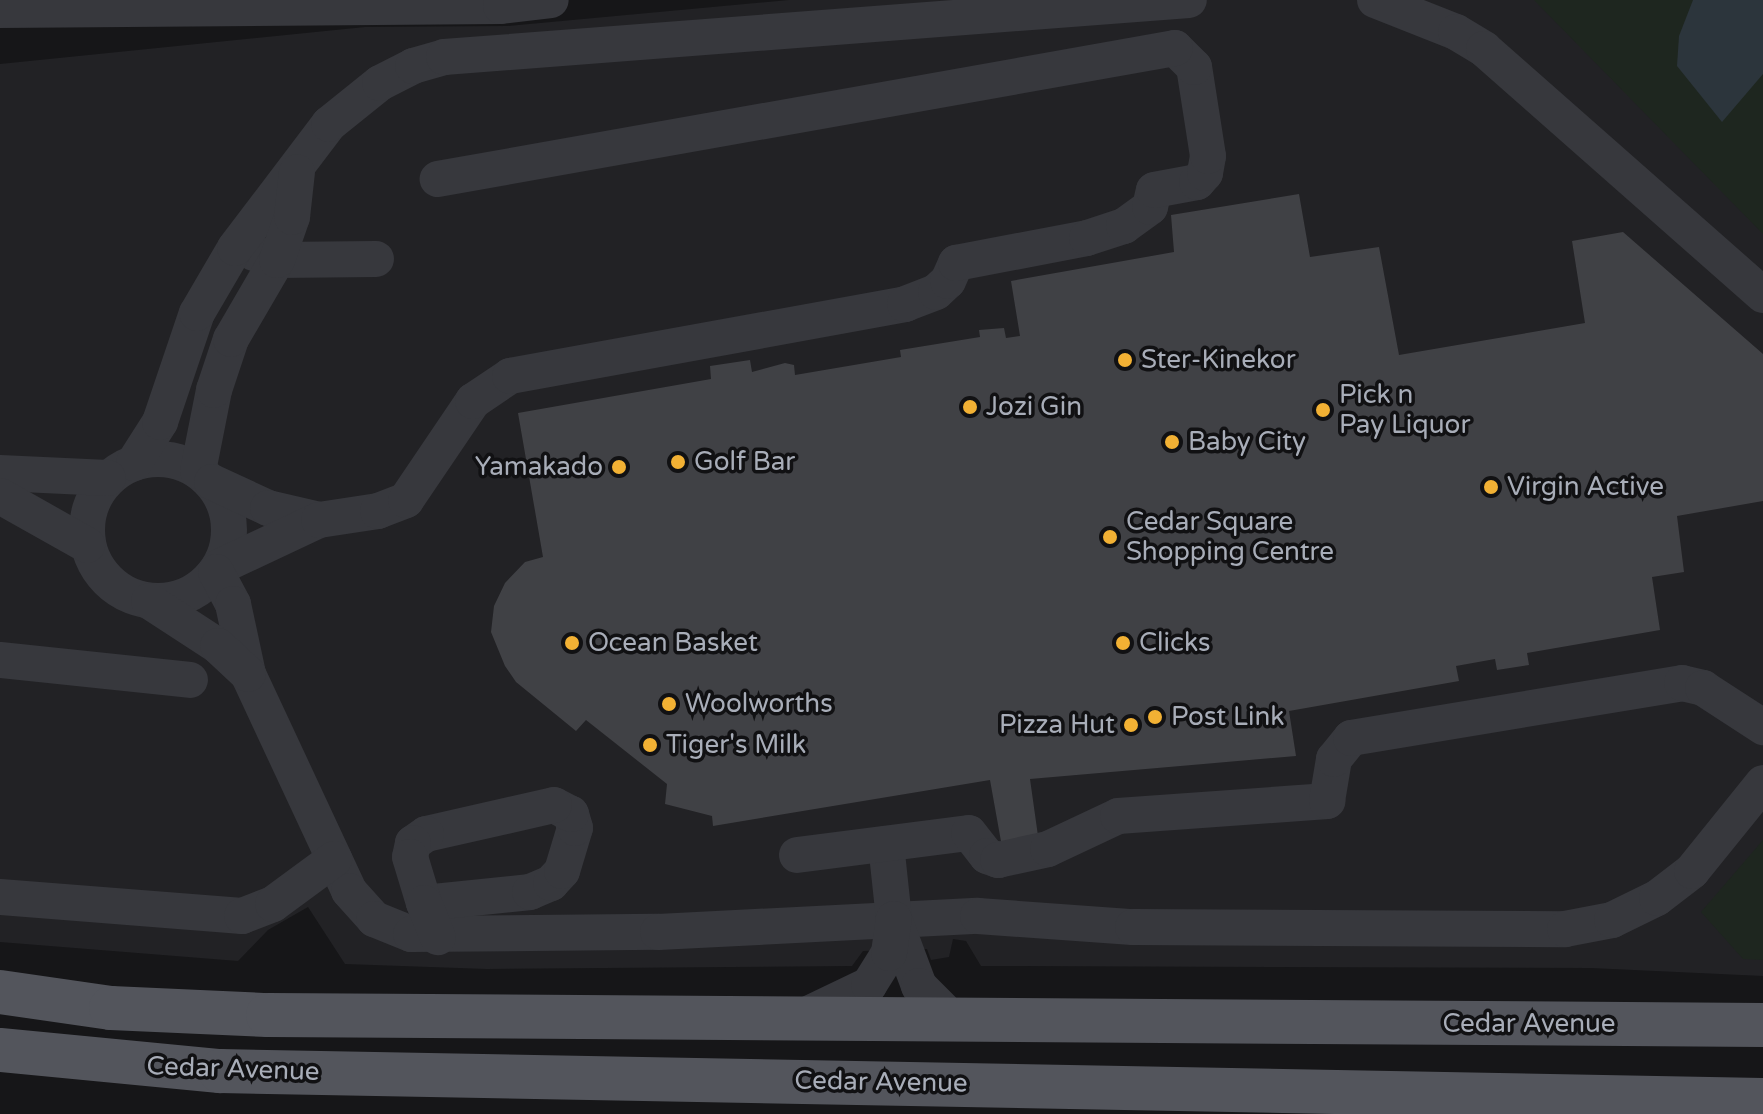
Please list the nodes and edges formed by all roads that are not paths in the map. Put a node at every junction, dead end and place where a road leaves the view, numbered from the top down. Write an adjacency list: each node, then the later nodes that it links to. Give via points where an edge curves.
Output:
1 (551, 0): 4 (street, via 501,6)
2 (1189, 0): 7 (street, via 444,57 380,83 351,103 329,124)
3 (1375, 0): 12 (street, via 1456,32 1484,49)
4 (82, 9): 5 (street); 6 (street)
5 (0, 10)
6 (0, 29)
7 (297, 172): 9 (street); 11 (street, via 292,217)
8 (438, 179): 18 (street, via 1175,48 1194,67 1208,156 1197,182 1154,190 1150,207 1124,226 956,263 936,292 905,304 510,376 473,401 406,500 378,511)
9 (235, 248): 11 (street); 13 (street, via 197,313 160,422)
10 (376, 259): 11 (street)
11 (277, 260): 15 (street, via 231,339 214,390)
12 (1763, 295)
13 (121, 470): 14 (street); 15 (street, via 173,460); 19 (street, via 94,497)
14 (0, 473)
15 (205, 476): 18 (street, via 268,508); 20 (street, via 229,523)
16 (0, 496): 17 (street)
17 (17, 511): 19 (street)
18 (319, 520): 20 (street)
19 (87, 545): 21 (street, via 109,583)
20 (218, 569): 21 (street, via 186,595); 23 (street, via 233,604)
21 (149, 601): 23 (street, via 218,646)
22 (0, 660): 24 (street)
23 (248, 674): 29 (street)
24 (190, 680)
25 (1763, 727): 27 (street, via 1703,688 1682,683 1351,738 1334,759 1327,801 1118,816 1048,849 998,860 987,856 969,833)
26 (1763, 783): 32 (street, via 1692,871 1657,898 1612,920 1565,929 1117,927 978,916)
27 (886, 844): 28 (street); 32 (street)
28 (797, 855)
29 (334, 859): 30 (street, via 273,904 242,916); 33 (street, via 349,891 374,919 411,934)
30 (0, 897)
31 (424, 903): 33 (street)
32 (894, 919): 33 (street); 35 (street, via 889,953 869,985); 36 (street, via 919,986)
33 (438, 937)
34 (0, 992): 35 (main road, Cedar Avenue, via 111,1008 268,1015)
35 (795, 1019): 36 (main road, Cedar Avenue)
36 (953, 1020): 37 (main road, Cedar Avenue)
37 (1763, 1025)
38 (0, 1050): 40 (main road, Cedar Avenue, via 220,1071)
39 (1763, 1100): 41 (main road, Cedar Avenue)
40 (1167, 1101): 41 (main road, Cedar Avenue)
41 (1207, 1102)

